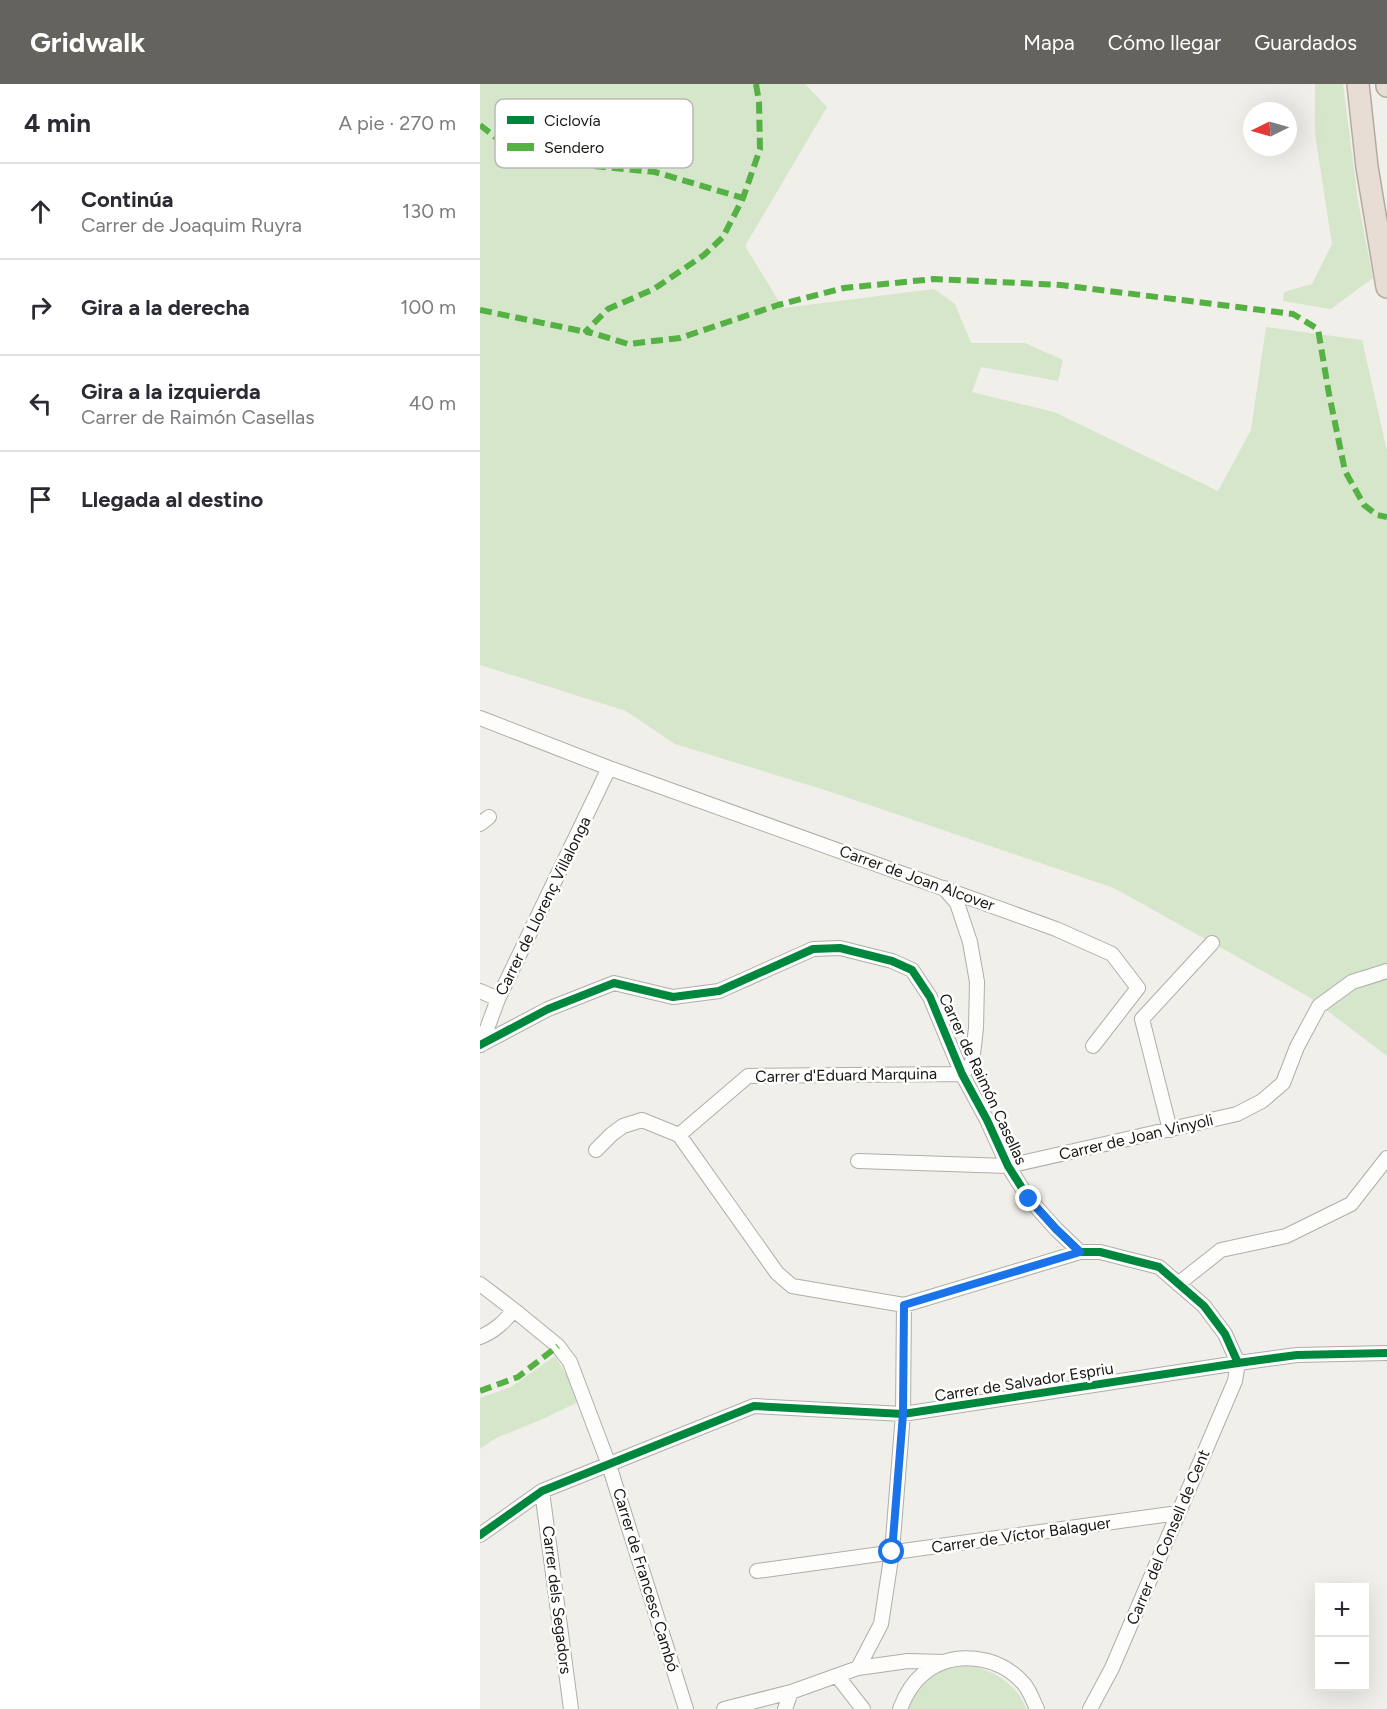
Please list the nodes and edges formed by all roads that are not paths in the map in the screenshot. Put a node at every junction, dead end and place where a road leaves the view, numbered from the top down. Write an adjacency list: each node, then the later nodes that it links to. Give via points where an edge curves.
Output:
1 (1358, 84): 2 (highway)
2 (1387, 287)
3 (480, 718): 4 (street, Carrer de Joan Alcover)
4 (609, 768): 5 (street, Carrer de Joan Alcover); 9 (street, Carrer de Llorenç Villalonga)
5 (943, 887): 11 (street, Carrer de Joan Alcover, via 1056,928 1112,954 1138,988); 12 (street, via 957,903 970,942 977,982 972,1063)
6 (1212, 943): 13 (street, via 1142,1019)
7 (1387, 971): 13 (street, Carrer de Joan Vinyoli, via 1352,982 1319,1006 1283,1083 1262,1101 1237,1114)
8 (480, 991): 9 (street)
9 (498, 999): 10 (street, Carrer de Llorenç Villalonga)
10 (480, 1045): 12 (street, Carrer de Raimón Casellas, via 548,1009 614,983 673,997 719,991 813,949 840,948 912,970 930,997)
11 (1093, 1046)
12 (962, 1074): 14 (street, Carrer d'Eduard Marquina, via 748,1076); 18 (street, Carrer de Raimón Casellas)
13 (1170, 1130): 18 (street, Carrer de Joan Vinyoli)
14 (679, 1134): 15 (street, via 642,1120 623,1126); 22 (street, via 777,1273 792,1286)
15 (596, 1150)
16 (1387, 1158): 21 (street, via 1351,1204 1286,1236 1221,1250)
17 (858, 1161): 18 (street, Carrer de Joan Vinyoli)
18 (1008, 1166): 19 (street, Carrer de Raimón Casellas, via 1029,1199)
19 (1080, 1252): 21 (street, via 1100,1252 1159,1267); 22 (street)
20 (480, 1284): 23 (street, Carrer de Francesc Cambó)
21 (1178, 1284): 26 (street, via 1211,1315)
22 (904, 1305): 27 (street)
23 (514, 1310): 24 (street, via 504,1323); 28 (street, Carrer de Francesc Cambó, via 558,1346 570,1362)
24 (480, 1337)
25 (1387, 1353): 26 (street, Carrer de Salvador Espriu, via 1297,1355)
26 (1238, 1363): 27 (street, Carrer de Salvador Espriu); 30 (street, Carrer del Consell de Cent, via 1235,1381)
27 (903, 1414): 28 (street, Carrer de Salvador Espriu, via 754,1406); 32 (street)
28 (609, 1465): 29 (street, Carrer de Salvador Espriu); 40 (street, Carrer de Francesc Cambó)
29 (542, 1491): 31 (street, Carrer de Salvador Espriu); 39 (street, Carrer dels Segadors)
30 (1178, 1513): 32 (street, Carrer de Víctor Balaguer); 38 (street, Carrer del Consell de Cent)
31 (480, 1535)
32 (892, 1552): 33 (street, Carrer de Víctor Balaguer); 35 (street, via 881,1624)
33 (757, 1570)
34 (944, 1662): 35 (street, via 908,1661); 44 (street, via 923,1674 907,1692); 45 (street, via 988,1660 1009,1670 1026,1685)
35 (858, 1668): 36 (street)
36 (838, 1677): 37 (street); 43 (street)
37 (791, 1692): 41 (street); 42 (street)
38 (1093, 1708)
39 (571, 1709)
40 (686, 1709)
41 (724, 1709)
42 (785, 1709)
43 (863, 1709)
44 (900, 1709)
45 (1037, 1709)

